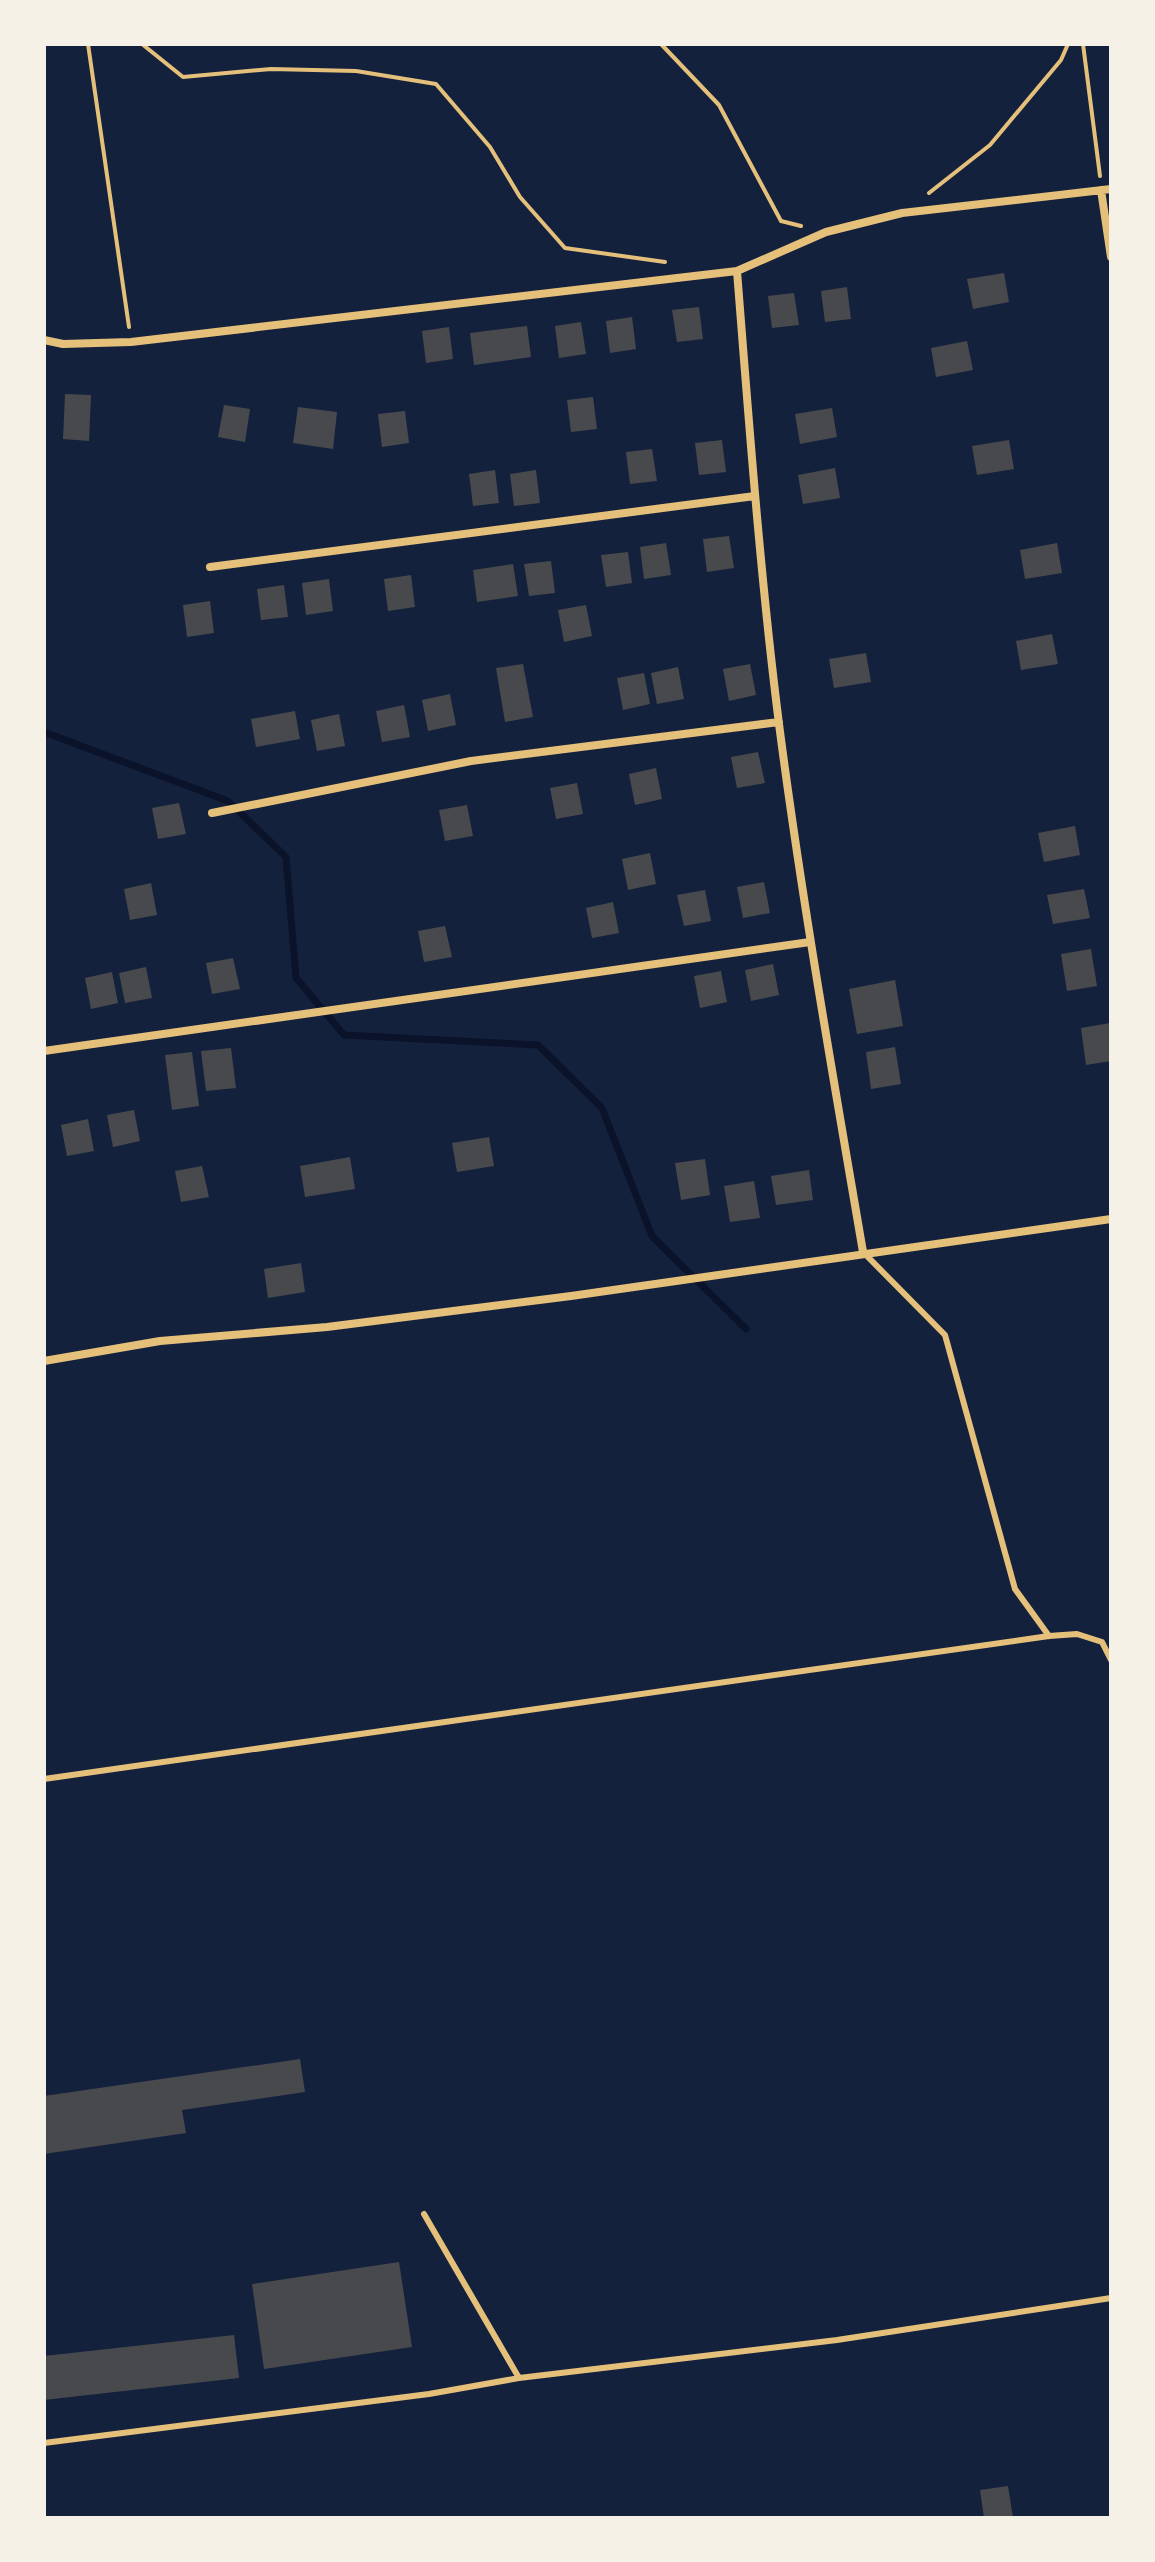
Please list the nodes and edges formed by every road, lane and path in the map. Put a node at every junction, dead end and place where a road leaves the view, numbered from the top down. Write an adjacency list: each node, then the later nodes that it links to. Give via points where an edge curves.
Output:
1 (88, 44): 13 (path)
2 (142, 44): 10 (path, via 183,77 271,69 356,71 436,84 565,248)
3 (661, 44): 8 (path, via 719,105 781,221)
4 (1068, 44): 7 (path, via 1061,60 990,145)
5 (1083, 44): 6 (path)
6 (1106, 190): 7 (street); 9 (street)
7 (902, 213): 8 (street)
8 (826, 232): 11 (street)
9 (1111, 257)
10 (674, 263)
11 (737, 271): 13 (street); 14 (street)
12 (44, 340): 13 (street)
13 (131, 342)
14 (755, 496): 15 (street); 16 (street)
15 (210, 567)
16 (779, 722): 17 (street, via 471,761); 18 (street)
17 (212, 813)
18 (810, 942): 19 (street); 21 (street)
19 (44, 1051)
20 (1111, 1219): 21 (street, via 955,1244)
21 (863, 1252): 22 (street, via 327,1327 160,1341); 23 (lane, via 945,1335 1015,1589)
22 (44, 1361)
23 (1049, 1636): 24 (lane, via 1077,1634 1102,1642); 25 (lane)
24 (1111, 1660)
25 (44, 1779)
26 (424, 2214): 28 (lane)
27 (1111, 2298): 28 (lane, via 837,2340)
28 (519, 2378): 29 (lane)
29 (44, 2443)

